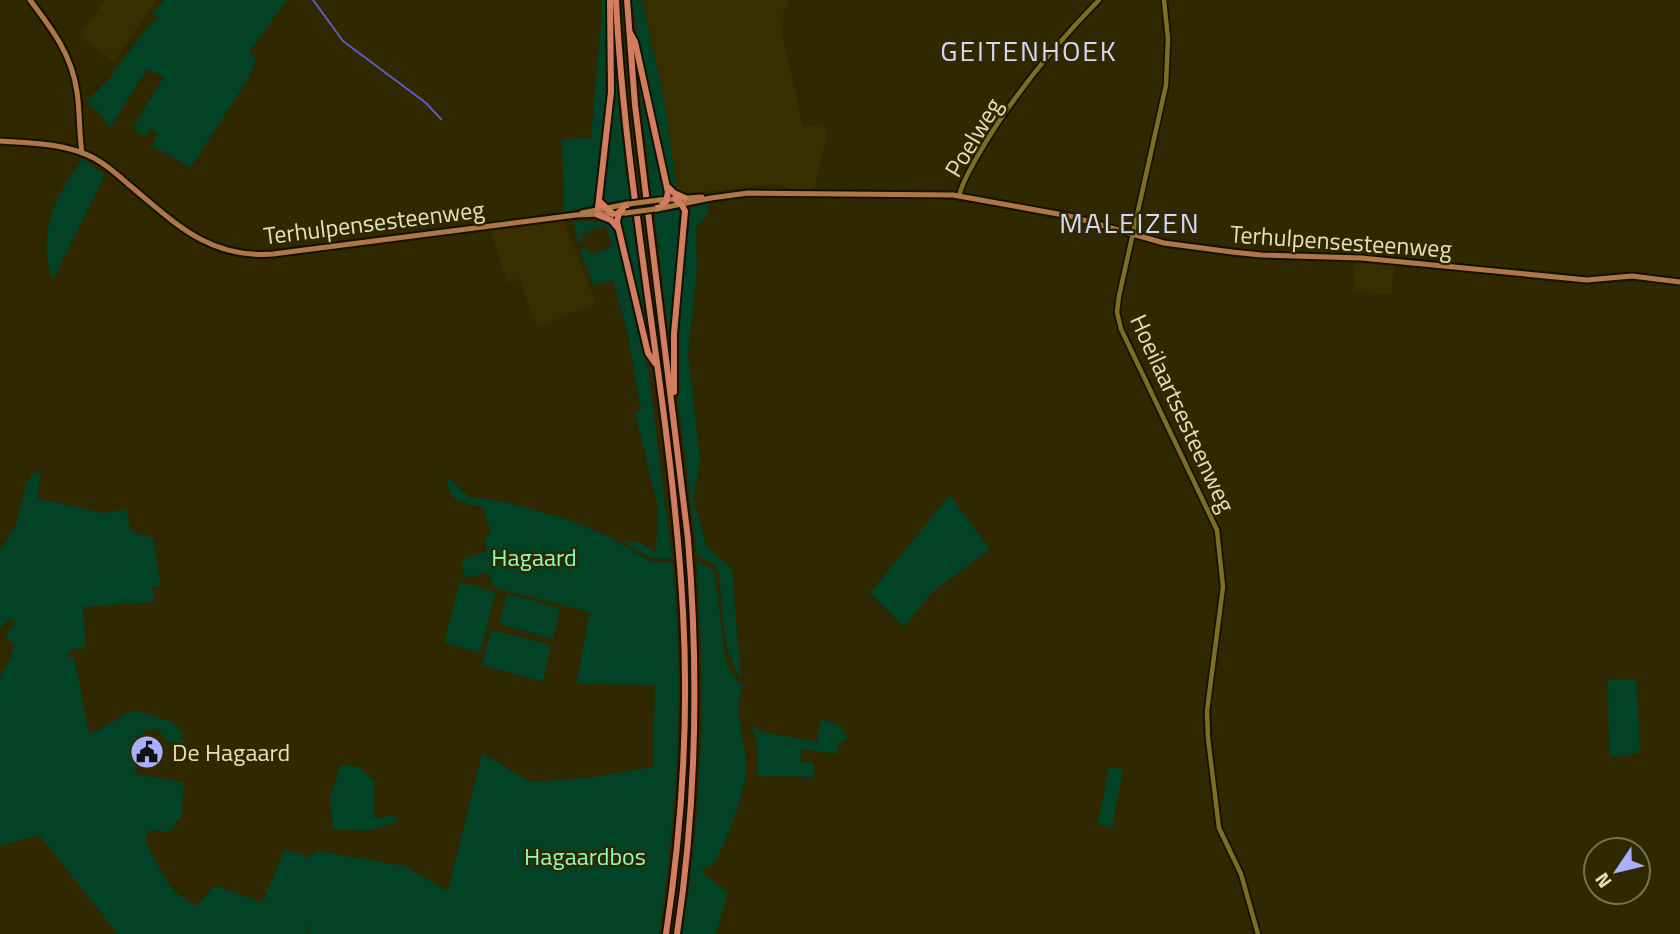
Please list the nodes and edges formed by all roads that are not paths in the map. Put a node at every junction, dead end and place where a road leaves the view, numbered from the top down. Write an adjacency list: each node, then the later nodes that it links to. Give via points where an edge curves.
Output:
1 (30, 0): 10 (main road, via 56,35 72,68)
2 (610, 0): 7 (highway)
3 (616, 0): 9 (highway)
4 (627, 0): 8 (highway)
5 (1099, 0): 15 (street, Poelweg, via 1065,35 992,132)
6 (1164, 0): 23 (street, Hoeilaartsesteenweg, via 1167,85)
7 (611, 19): 9 (highway); 19 (highway, via 611,92)
8 (629, 32): 14 (highway); 26 (highway)
9 (618, 34): 25 (highway)
10 (78, 127): 12 (main road); 13 (main road)
11 (0, 141): 12 (main road, Terhulpensesteenweg)
12 (72, 149): 13 (main road, Terhulpensesteenweg)
13 (82, 153): 19 (main road, Terhulpensesteenweg, via 113,171 190,234 242,254 273,254 576,215)
14 (666, 183): 16 (highway); 18 (highway)
15 (959, 196): 18 (main road, Terhulpensesteenweg, via 748,193); 23 (main road, Terhulpensesteenweg, via 1069,216)
16 (668, 202): 17 (main road, Terhulpensesteenweg, bridge); 18 (highway); 18 (main road, Terhulpensesteenweg); 20 (highway)
17 (629, 204): 21 (highway, bridge)
18 (686, 204): 26 (highway)
19 (600, 208): 21 (highway); 22 (highway)
20 (655, 209): 21 (main road, bridge)
21 (618, 212): 22 (highway)
22 (619, 230): 25 (highway, via 648,353)
23 (1134, 234): 24 (main road, Terhulpensesteenweg, via 1261,255 1353,257 1587,280 1632,276); 29 (street, Hoeilaartsesteenweg, via 1117,312 1217,530 1223,587 1208,738 1219,828 1241,874)
24 (1680, 282)
25 (657, 366): 27 (highway, via 677,537 685,668 682,797)
26 (672, 401): 28 (highway, via 688,539 696,685 694,781)
27 (666, 934)
28 (677, 934)
29 (1258, 934)

